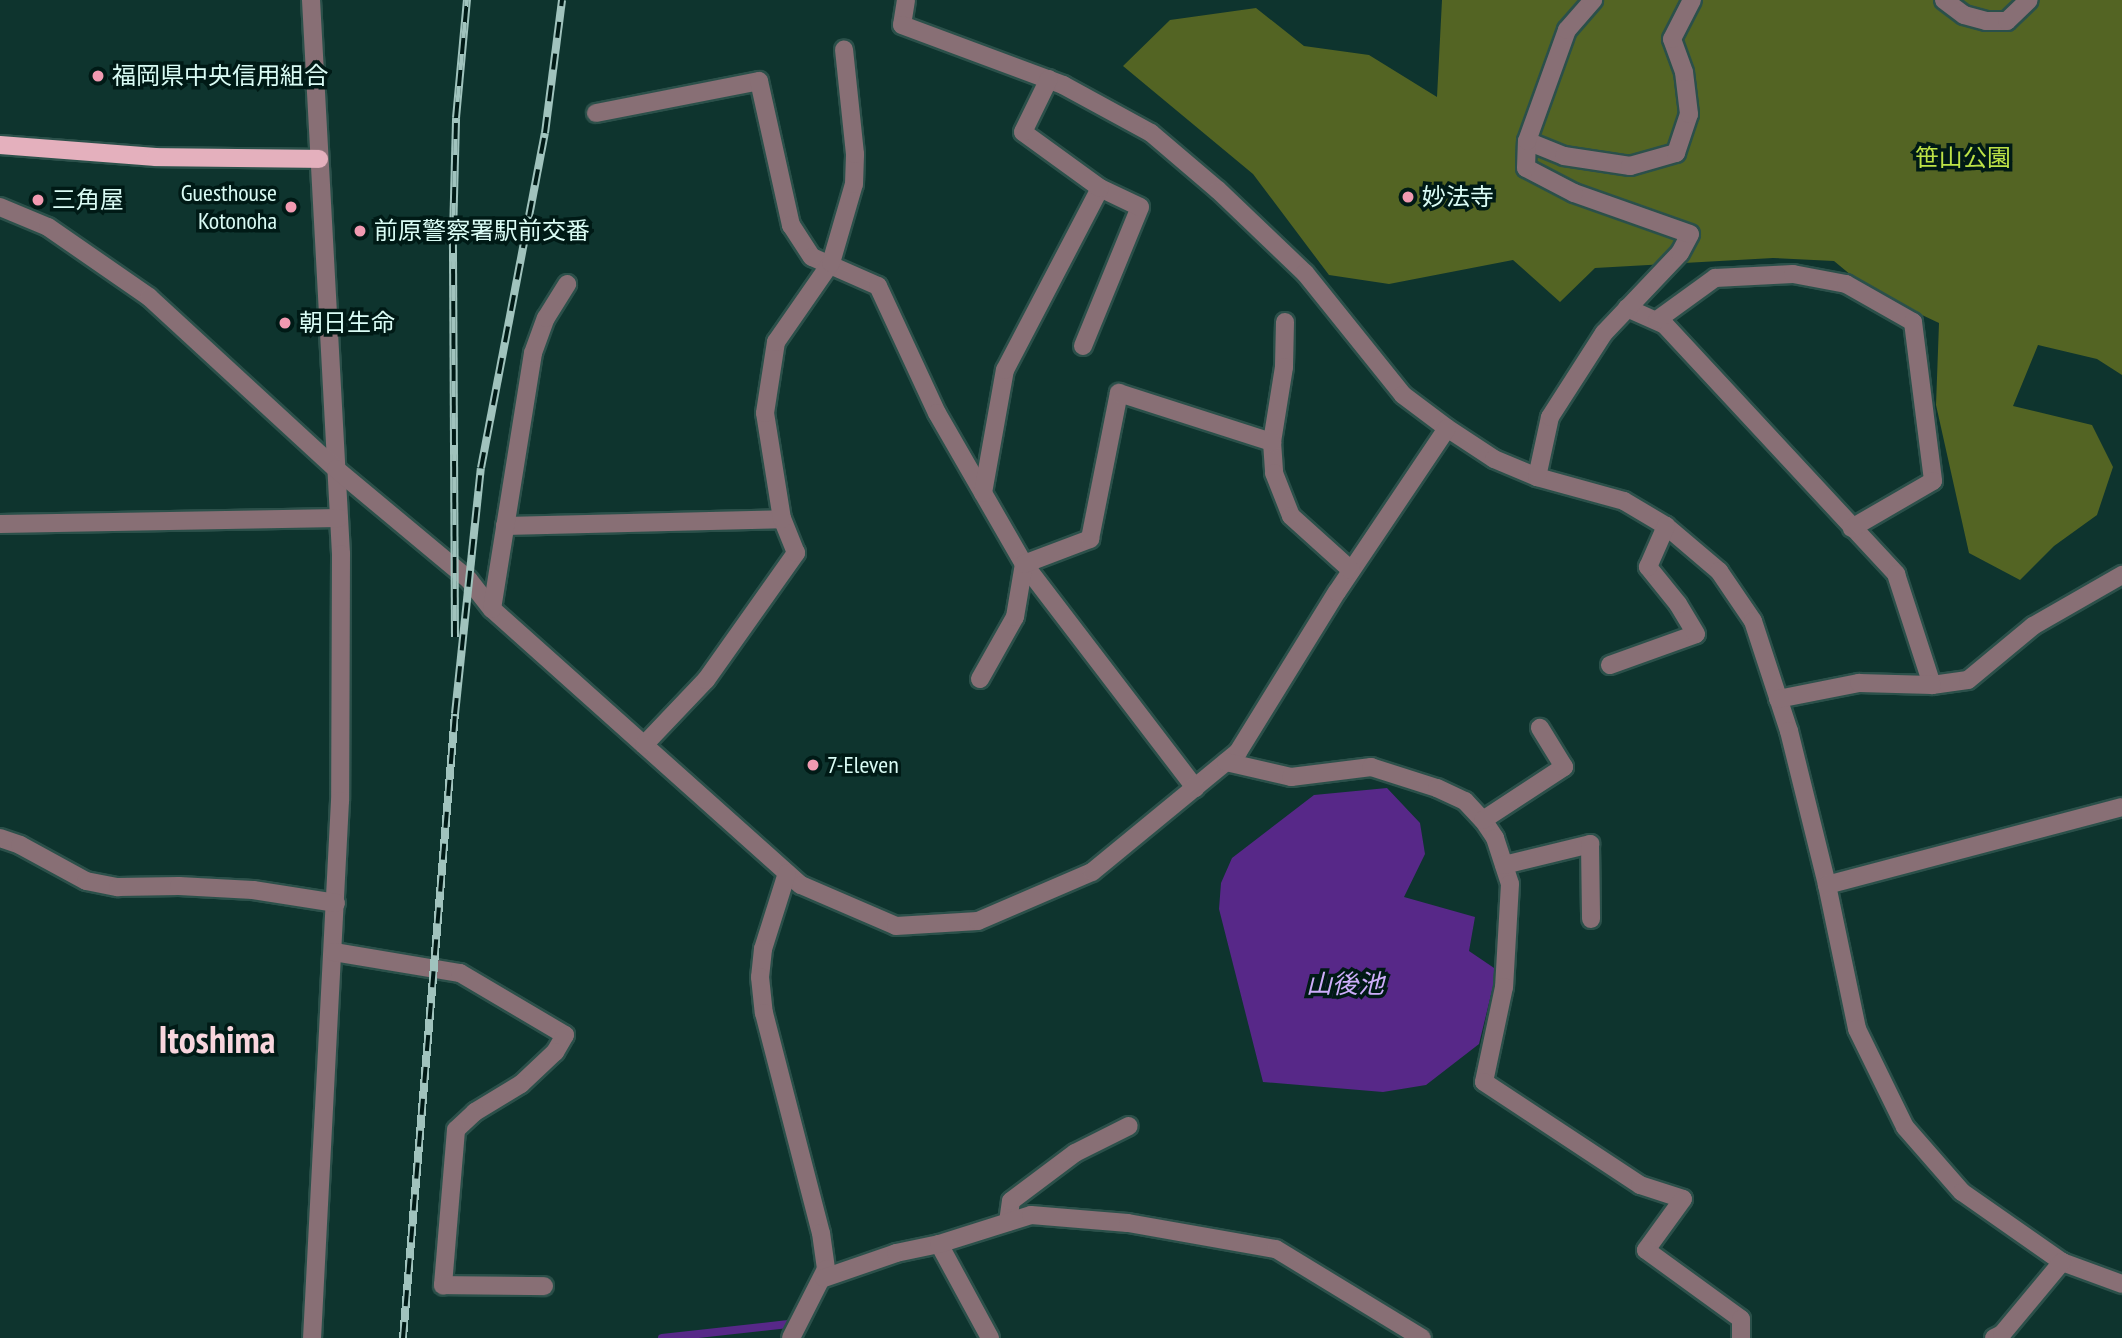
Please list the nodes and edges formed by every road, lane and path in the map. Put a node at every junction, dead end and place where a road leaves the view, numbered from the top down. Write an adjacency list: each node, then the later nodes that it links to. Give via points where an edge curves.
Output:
1 (311, 0): 12 (street)
2 (906, 0): 8 (street, via 902,25)
3 (1593, 0): 10 (street, via 1567,30)
4 (1692, 0): 10 (street, via 1672,39 1684,72 1689,114 1676,153 1629,166 1564,156)
5 (1944, 0): 6 (street, via 1964,15 1986,21 2007,20)
6 (2029, 0)
7 (844, 51): 15 (street, via 855,154 853,184)
8 (1049, 79): 13 (street, via 1023,132); 21 (street, via 1151,133 1218,190 1305,273 1403,395)
9 (596, 113): 15 (street, via 759,81 791,225 812,257)
10 (1527, 141): 17 (street, via 1527,168 1574,193 1690,234 1680,253)
11 (0, 145): 12 (main road, via 156,157)
12 (319, 159): 23 (street)
13 (1100, 188): 20 (street, via 1140,207); 25 (street, via 1005,370)
14 (0, 207): 23 (street, via 48,227 149,298)
15 (831, 263): 25 (street, via 878,286 937,413); 27 (street, via 776,342 765,413)
16 (568, 284): 29 (street, via 546,318 533,353)
17 (1628, 307): 18 (street); 24 (street, via 1604,333 1550,417)
18 (1657, 320): 31 (street); 31 (street, via 1715,278 1794,274 1846,284 1913,322 1933,481)
19 (1285, 322): 22 (street, via 1284,367)
20 (1083, 346)
21 (1447, 428): 24 (street, via 1494,459); 33 (street)
22 (1272, 442): 32 (street, via 1119,393 1090,539); 33 (street, via 1274,473 1292,516)
23 (336, 469): 26 (street); 35 (street, via 469,580)
24 (1537, 477): 30 (street, via 1624,501)
25 (983, 493): 32 (street)
26 (339, 519): 28 (street); 50 (street)
27 (782, 519): 29 (street); 41 (street, via 796,553 706,680)
28 (0, 524)
29 (505, 526): 35 (street)
30 (1666, 526): 36 (street, via 1648,567 1696,634); 39 (street, via 1719,571 1746,611)
31 (1852, 528): 38 (street, via 1896,574)
32 (1024, 564): 37 (street, via 1015,617); 43 (street)
33 (1351, 570): 42 (street, via 1238,752)
34 (2122, 575): 38 (street, via 2033,626 1968,680)
35 (492, 609): 41 (street)
36 (1610, 665)
37 (980, 679)
38 (1932, 685): 39 (street, via 1859,683)
39 (1778, 699): 49 (street)
40 (1540, 728): 45 (street, via 1564,767)
41 (644, 745): 48 (street)
42 (1226, 762): 43 (street); 45 (street, via 1292,777 1371,767 1437,788 1465,802)
43 (1195, 788): 48 (street, via 1092,872 978,921 897,926 801,886)
44 (2122, 807): 49 (street)
45 (1483, 820): 47 (street)
46 (0, 838): 50 (street, via 86,881 118,887 240,890)
47 (1504, 865): 51 (street, via 1590,844); 64 (street, via 1510,884 1506,965 1484,1082 1640,1185 1683,1199 1646,1250 1741,1319)
48 (787, 873): 57 (street, via 763,949 760,977 764,1013 821,1233)
49 (1827, 885): 56 (street, via 1857,1029 1905,1127 1962,1192)
50 (337, 903): 52 (street)
51 (1591, 919)
52 (334, 952): 59 (street, via 460,973 565,1035 555,1052 521,1084 475,1112 456,1130 443,1285); 60 (street)
53 (1129, 1126): 54 (street, via 1075,1153 1011,1202)
54 (1008, 1222): 55 (street); 63 (street, via 1031,1215 1128,1223 1276,1249)
55 (939, 1244): 57 (street, via 895,1253); 62 (street)
56 (2062, 1262): 58 (street); 65 (street)
57 (824, 1278): 61 (street)
58 (2122, 1284)
59 (544, 1286)
60 (312, 1338)
61 (791, 1338)
62 (990, 1338)
63 (1422, 1338)
64 (1741, 1338)
65 (1994, 1338)

